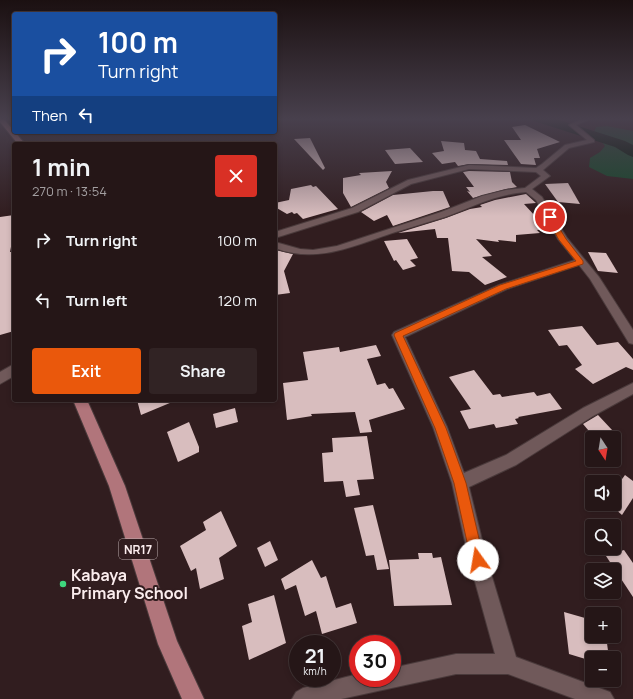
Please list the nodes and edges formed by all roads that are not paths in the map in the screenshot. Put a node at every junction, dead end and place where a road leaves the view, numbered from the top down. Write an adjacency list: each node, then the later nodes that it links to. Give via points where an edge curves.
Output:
1 (562, 151): 2 (street)
2 (538, 170): 3 (street, via 546,176); 4 (street, via 469,167 436,174 408,182 355,210)
3 (528, 190): 5 (street, via 492,195 347,247 312,252); 6 (street, via 539,198 562,240)
4 (277, 234)
5 (277, 246)
6 (580, 262): 7 (street, via 594,277); 12 (street, via 503,287 398,335 440,428)
7 (633, 340)
8 (12, 370): 9 (street)
9 (0, 379)
10 (633, 388): 12 (street, via 588,412 511,460)
11 (81, 402): 16 (main road, NR17, via 117,486 168,644)
12 (460, 483): 13 (street, via 478,560)
13 (508, 664): 14 (street, via 456,664); 18 (street)
14 (401, 676)
15 (349, 686): 17 (street)
16 (193, 699)
17 (303, 699)
18 (603, 699)

